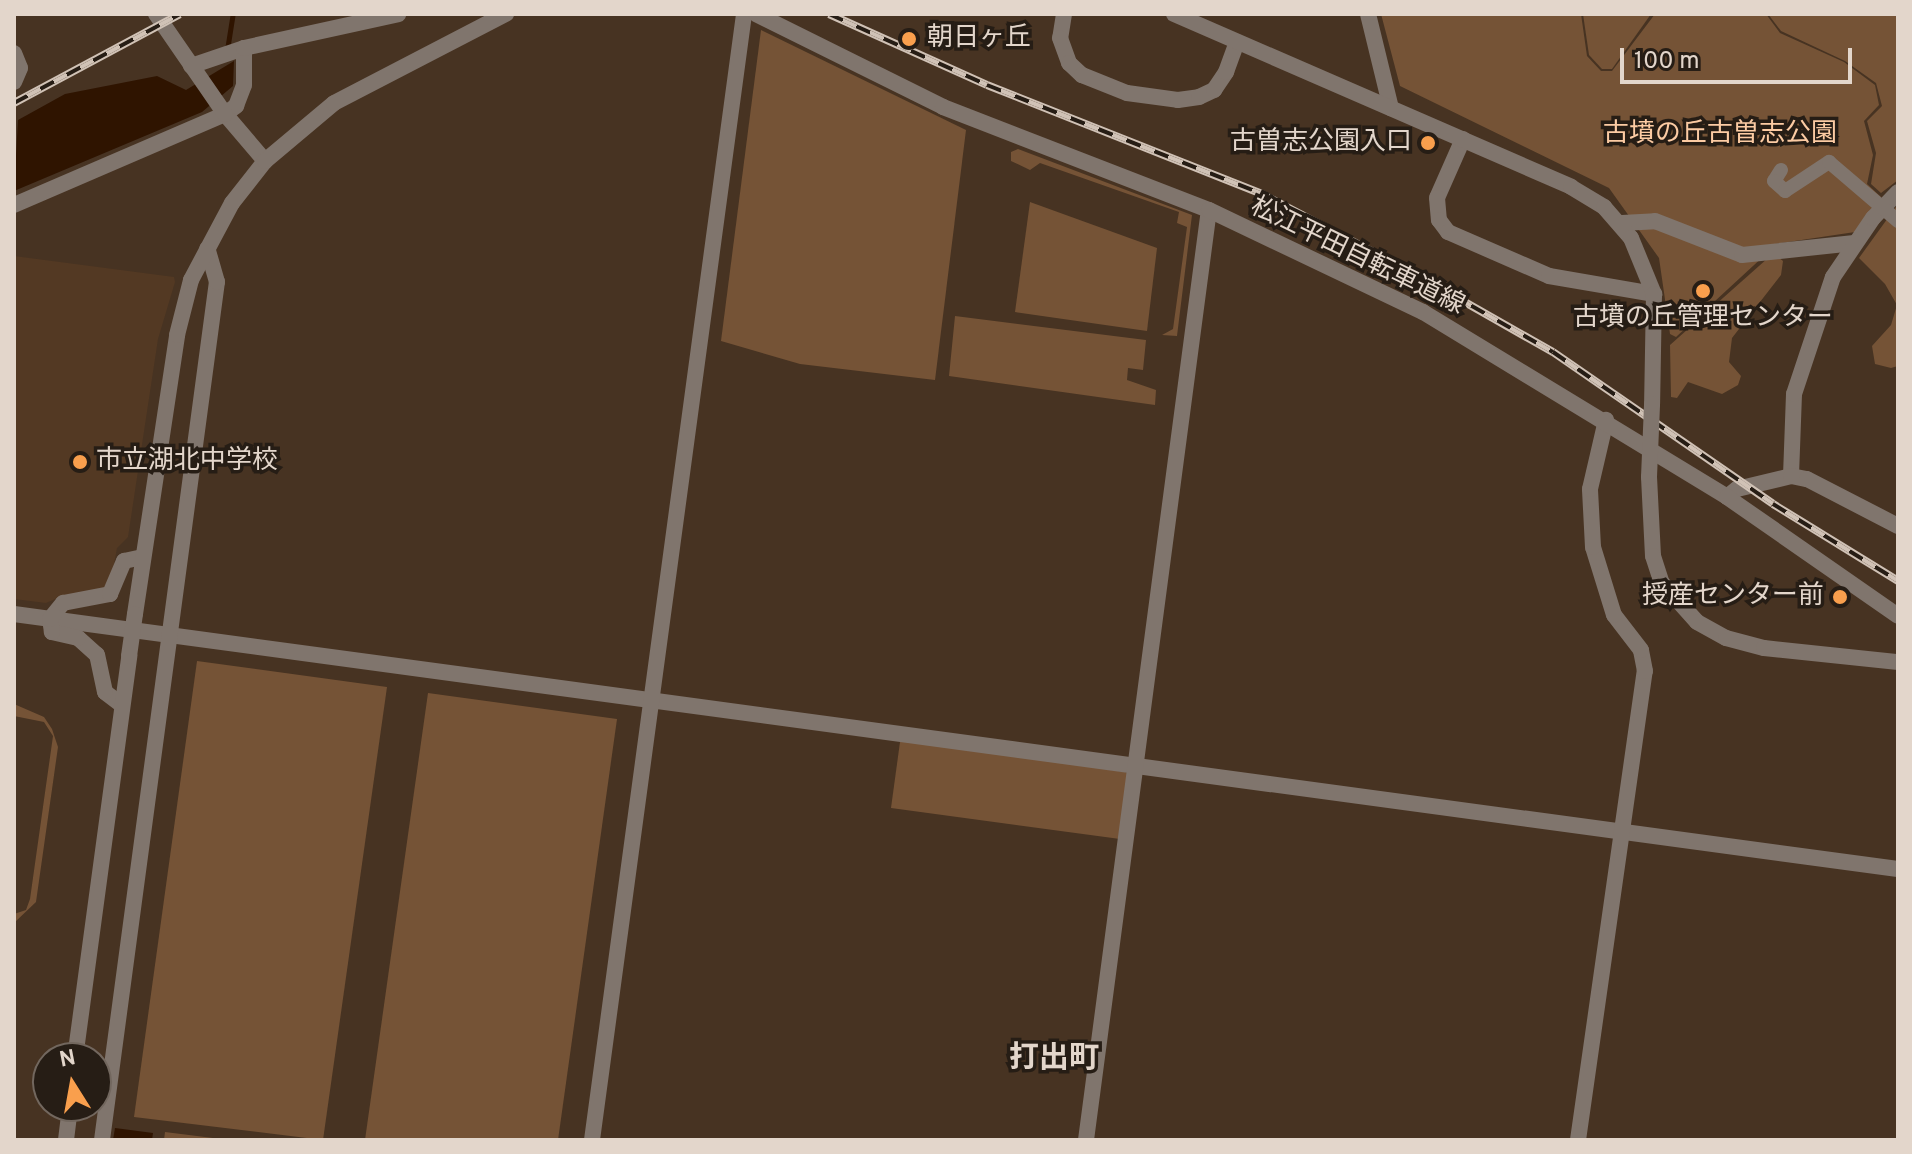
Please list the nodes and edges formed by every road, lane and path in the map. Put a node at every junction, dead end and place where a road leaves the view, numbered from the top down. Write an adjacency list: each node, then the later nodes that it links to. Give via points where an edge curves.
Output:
1 (156, 14): 13 (street)
2 (398, 14): 9 (street)
3 (506, 14): 18 (street, via 334,103)
4 (744, 14): 38 (street)
5 (756, 14): 22 (street, 松江平田自転車道線, via 943,107)
6 (1064, 14): 10 (street, via 1060,38 1069,63 1082,75 1127,93 1178,100 1199,97 1214,90)
7 (1174, 14): 10 (street)
8 (1368, 14): 15 (street)
9 (343, 21): 11 (street)
10 (1237, 42): 15 (street)
11 (234, 50): 13 (street); 16 (street, via 244,85 236,106)
12 (14, 53): 14 (street, via 20,68)
13 (196, 73): 16 (street)
14 (14, 82)
15 (1391, 108): 17 (street)
16 (221, 109): 18 (street); 21 (street)
17 (1463, 139): 24 (street, via 1571,187); 27 (street, via 1437,198 1439,220 1448,232 1549,276)
18 (265, 161): 26 (street, via 232,203)
19 (1781, 170): 23 (street, bridge, via 1774,181 1785,191 1829,162)
20 (1898, 192): 25 (street)
21 (14, 205)
22 (1209, 210): 28 (street, 松江平田自転車道線, via 1423,312); 40 (street)
23 (1898, 221)
24 (1622, 223): 25 (street, via 1655,221 1742,255); 27 (street)
25 (1854, 243): 29 (street, via 1833,277 1794,394)
26 (207, 248): 32 (street, via 191,280 177,335); 36 (street, via 217,282)
27 (1654, 294): 37 (street, bridge, via 1649,477 1653,556 1662,583 1697,622 1726,638 1764,648)
28 (1606, 420): 30 (street, 松江平田自転車道線); 41 (street, via 1590,489 1593,547 1614,615 1641,650 1645,671)
29 (1791, 476): 30 (street, via 1737,489); 31 (street, via 1807,479)
30 (1727, 497): 34 (street, 松江平田自転車道線)
31 (1898, 526)
32 (143, 557): 35 (street, via 124,561 110,594 63,603); 39 (street, bridge)
33 (14, 614): 35 (street)
34 (1898, 616)
35 (50, 619): 36 (street); 39 (street, via 52,632 78,638 97,655 105,692)
36 (170, 635): 38 (street); 44 (street)
37 (1898, 662)
38 (652, 699): 40 (street); 45 (street)
39 (122, 705): 43 (street)
40 (1136, 765): 41 (street); 46 (street)
41 (1620, 831): 42 (street); 47 (street)
42 (1898, 869)
43 (77, 1042)
44 (102, 1140)
45 (592, 1140)
46 (1086, 1140)
47 (1578, 1140)

